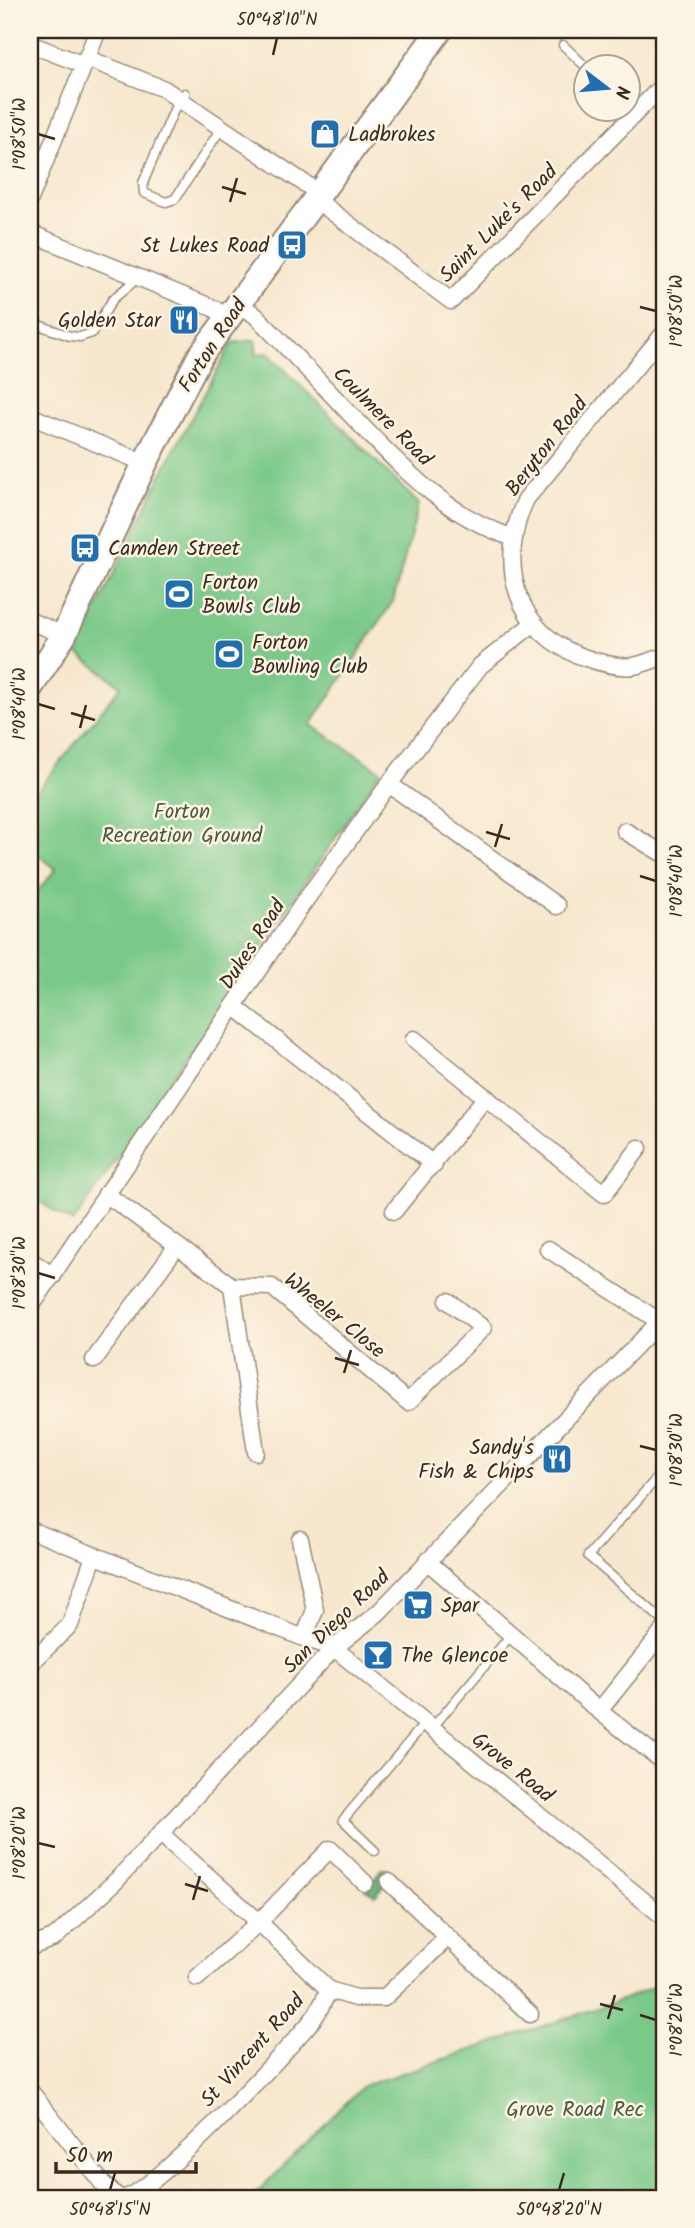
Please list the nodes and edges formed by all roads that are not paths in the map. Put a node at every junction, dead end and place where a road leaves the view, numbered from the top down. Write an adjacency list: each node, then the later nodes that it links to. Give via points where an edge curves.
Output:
1 (98, 30): 6 (street)
2 (440, 30): 12 (main road, Forton Road)
3 (30, 44): 6 (street)
4 (563, 45): 5 (lane)
5 (572, 54)
6 (85, 61): 8 (street); 13 (street)
7 (665, 83): 9 (street, Saint Luke's Road)
8 (182, 96): 11 (street); 11 (lane, via 143,183 148,196 166,202 175,199)
9 (642, 102)
10 (621, 122): 12 (street, Saint Luke's Road, via 452,302)
11 (228, 128): 12 (street)
12 (317, 196): 16 (main road, Forton Road)
13 (30, 199)
14 (30, 233): 15 (street, Coulmere Road)
15 (139, 277): 16 (street, Coulmere Road, via 213,308); 17 (lane, via 113,299 92,333 70,336)
16 (233, 310): 20 (main road, Forton Road, via 187,379); 21 (street, Coulmere Road, via 256,316 412,478 460,514)
17 (30, 322)
18 (665, 332): 21 (street, Beryton Road, via 526,499)
19 (30, 416): 20 (street)
20 (145, 464): 24 (main road, Forton Road)
21 (514, 538): 23 (street, Beryton Road, via 514,581)
22 (30, 621): 24 (street)
23 (534, 623): 25 (street, Beryton Road, via 551,641 602,664 634,666); 27 (street, Dukes Road, via 480,666)
24 (64, 635): 26 (main road, Forton Road)
25 (665, 656)
26 (30, 688)
27 (389, 784): 30 (street); 31 (street, Dukes Road)
28 (625, 831): 29 (street)
29 (665, 855)
30 (557, 906)
31 (235, 1007): 35 (street); 36 (street, Dukes Road)
32 (414, 1039): 33 (street)
33 (486, 1097): 34 (street, via 604,1194); 35 (street)
34 (639, 1148)
35 (434, 1165): 37 (street)
36 (106, 1194): 38 (street); 41 (street, Dukes Road)
37 (394, 1211)
38 (177, 1246): 42 (street); 46 (street)
39 (548, 1249): 45 (street)
40 (30, 1260): 41 (street)
41 (53, 1276): 44 (street, Dukes Road)
42 (232, 1286): 43 (street, Wheeler Close, via 272,1287 408,1402 483,1328); 47 (street)
43 (448, 1301)
44 (30, 1308)
45 (664, 1321): 52 (street, San Diego Road)
46 (94, 1360)
47 (257, 1452)
48 (665, 1469): 53 (lane, via 588,1556)
49 (30, 1530): 51 (street)
50 (300, 1539): 56 (street, via 315,1610)
51 (94, 1556): 56 (street); 58 (street, via 70,1625)
52 (427, 1562): 55 (street); 57 (street, San Diego Road, via 378,1613)
53 (665, 1622)
54 (665, 1629): 59 (street)
55 (511, 1635): 59 (street); 60 (lane)
56 (304, 1638): 57 (street)
57 (334, 1648): 60 (street, Grove Road); 62 (street, San Diego Road)
58 (30, 1664)
59 (599, 1711): 61 (street)
60 (429, 1725): 63 (lane, via 343,1820); 66 (street, Grove Road)
61 (665, 1763)
62 (161, 1835): 67 (street, St Vincent Road); 69 (street, San Diego Road, via 54,1938)
63 (375, 1851)
64 (389, 1882): 68 (street)
65 (365, 1883): 67 (street, via 330,1849)
66 (665, 1918)
67 (259, 1922): 70 (street); 71 (street, St Vincent Road)
68 (448, 1937): 71 (street, via 384,1997 356,1998); 72 (street)
69 (30, 1947)
70 (197, 1978)
71 (329, 1990): 74 (street, St Vincent Road, via 316,2016 215,2124 133,2197)
72 (530, 2014)
73 (32, 2097): 74 (street, St Vincent Road, via 103,2185)
74 (122, 2198)

